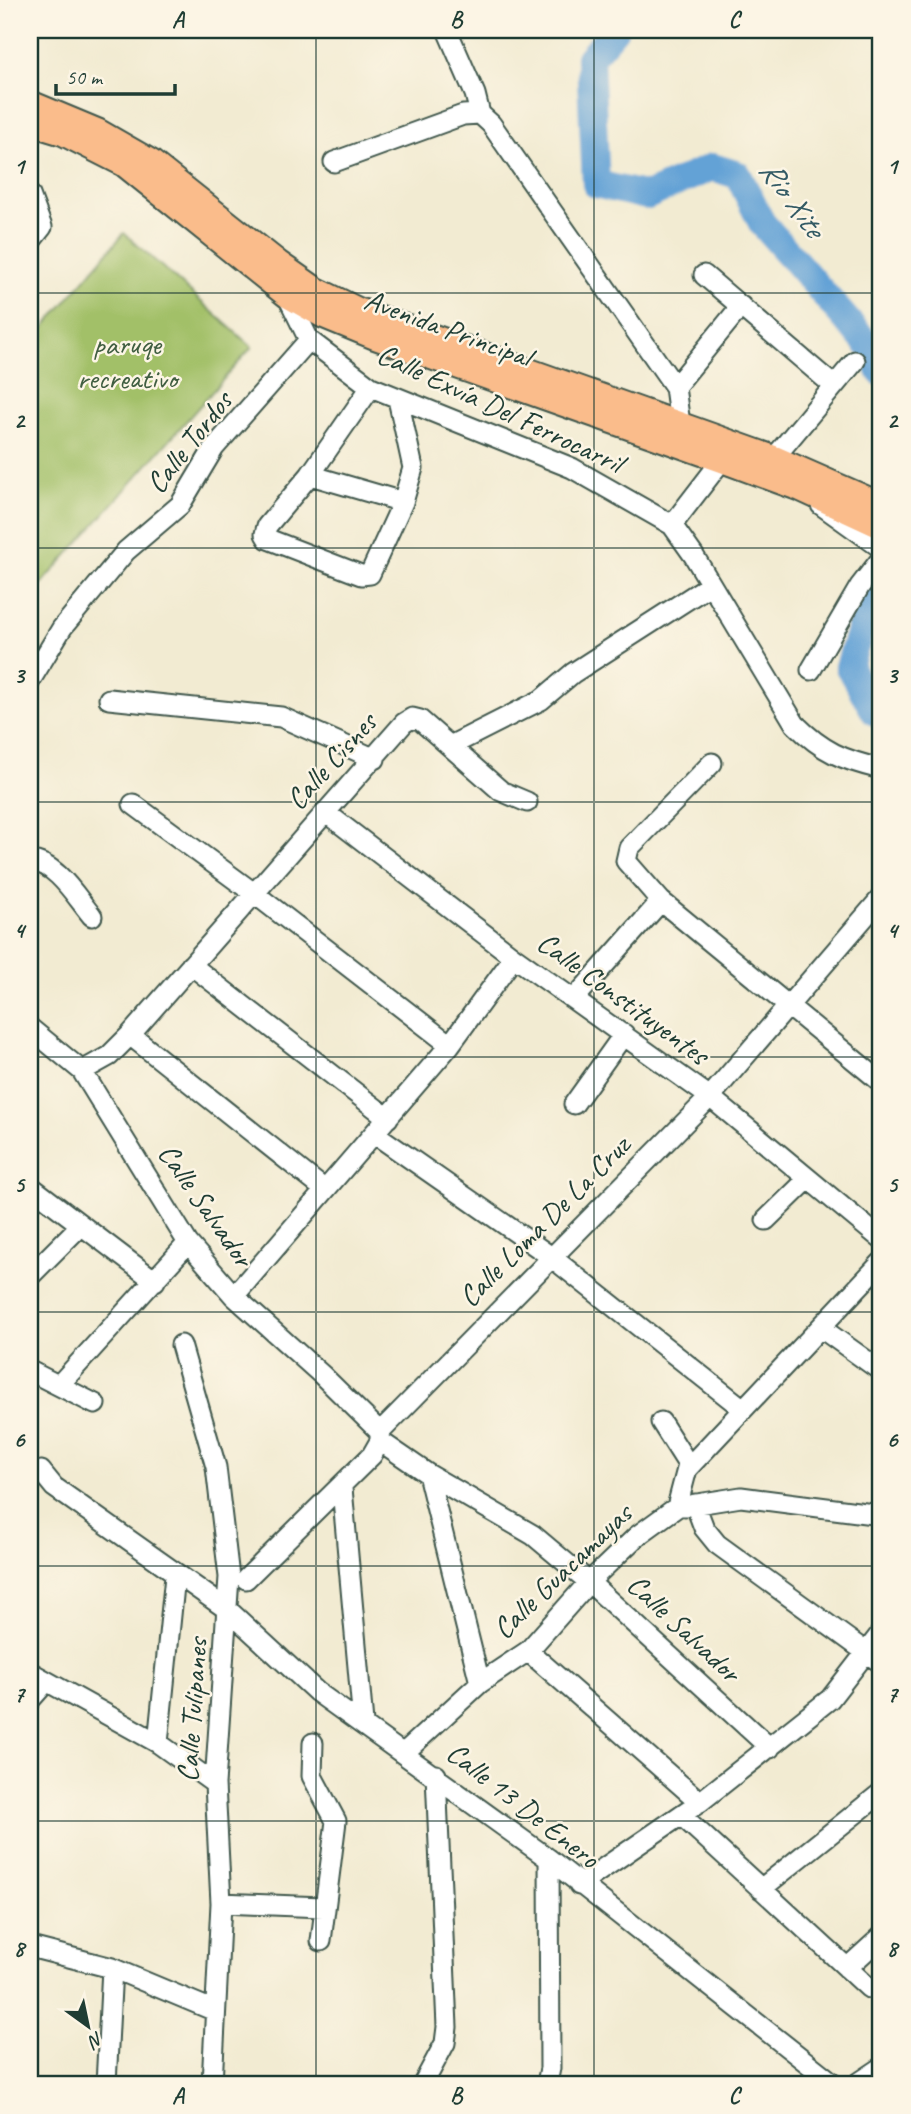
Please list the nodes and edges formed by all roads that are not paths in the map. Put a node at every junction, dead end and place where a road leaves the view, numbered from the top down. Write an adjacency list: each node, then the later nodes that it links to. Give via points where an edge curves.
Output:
1 (447, 30): 3 (street)
2 (30, 103): 17 (main road, Avenida Principal, via 97,131 151,162 315,289 358,310)
3 (480, 114): 5 (street, via 463,115); 15 (street)
4 (30, 123): 9 (main road, Avenida Principal, via 63,133 124,164)
5 (334, 162)
6 (30, 195): 7 (street, via 42,227)
7 (30, 242)
8 (704, 275): 10 (street)
9 (287, 295): 11 (street); 19 (main road, Avenida Principal, via 374,337)
10 (741, 306): 13 (street); 15 (street)
11 (309, 340): 14 (street, Calle Exvía Del Ferrocarril); 30 (street, Calle Tordos, via 214,448 180,505 126,551 62,628)
12 (855, 361): 13 (street)
13 (834, 386): 18 (street)
14 (372, 387): 16 (street, Calle Exvía Del Ferrocarril); 20 (street)
15 (675, 387): 17 (street)
16 (398, 399): 22 (street, via 413,468); 24 (street, Calle Exvía Del Ferrocarril, via 572,468)
17 (680, 424): 18 (main road, Avenida Principal)
18 (774, 458): 23 (main road, Avenida Principal)
19 (722, 460): 21 (main road, Avenida Principal); 24 (street)
20 (310, 475): 22 (street); 22 (street, via 265,534 361,575 370,574)
21 (801, 489): 25 (main road, Avenida Principal); 26 (street)
22 (403, 502)
23 (881, 505)
24 (672, 525): 28 (street, Calle Exvía Del Ferrocarril)
25 (881, 526)
26 (881, 548)
27 (881, 559): 29 (street)
28 (710, 585): 32 (street, via 573,673 541,699); 35 (street, Calle Exvía Del Ferrocarril, via 795,724 836,757)
29 (811, 670)
30 (30, 681)
31 (110, 699): 33 (street, via 281,717)
32 (450, 746): 33 (street, Calle Cisnes, via 412,718); 36 (street, via 502,792)
33 (375, 759): 38 (street, Calle Cisnes)
34 (712, 762): 42 (street, via 625,854 629,865)
35 (881, 769)
36 (527, 802)
37 (133, 804): 40 (street)
38 (326, 812): 40 (street, Calle Cisnes); 44 (street, Calle Constituyentes)
39 (30, 860): 43 (street, via 50,867)
40 (255, 894): 45 (street, Calle Cisnes); 51 (street)
41 (881, 898): 47 (street, Calle Loma De La Cruz)
42 (661, 901): 46 (street); 47 (street)
43 (92, 916)
44 (514, 957): 46 (street, Calle Constituyentes); 51 (street)
45 (191, 965): 50 (street, Calle Cisnes); 56 (street)
46 (575, 998): 49 (street, Calle Constituyentes)
47 (789, 1005): 53 (street); 54 (street, Calle Loma De La Cruz)
48 (30, 1028): 52 (street, Calle Salvador)
49 (624, 1034): 54 (street, Calle Constituyentes); 55 (street)
50 (130, 1035): 52 (street, Calle Cisnes, via 109,1056); 60 (street)
51 (450, 1045): 56 (street)
52 (82, 1071): 64 (street, Calle Salvador)
53 (881, 1082)
54 (710, 1097): 58 (street, Calle Constituyentes); 65 (street, Calle Loma De La Cruz)
55 (574, 1104)
56 (388, 1118): 57 (street)
57 (375, 1134): 60 (street); 65 (street)
58 (808, 1179): 61 (street); 63 (street, Calle Constituyentes)
59 (30, 1186): 62 (street)
60 (325, 1191): 69 (street)
61 (765, 1220)
62 (81, 1225): 67 (street); 68 (street)
63 (881, 1239)
64 (188, 1243): 68 (street); 69 (street, Calle Salvador)
65 (550, 1256): 76 (street); 78 (street, Calle Loma De La Cruz)
66 (881, 1263): 70 (street, Calle Guacamayas)
67 (30, 1276)
68 (155, 1282): 74 (street)
69 (234, 1296): 78 (street, Calle Salvador, via 322,1375)
70 (821, 1328): 73 (street); 76 (street, Calle Guacamayas)
71 (181, 1345): 88 (street, Calle Tulipanes, via 216,1467 229,1577)
72 (30, 1371): 74 (street)
73 (881, 1371)
74 (59, 1385): 75 (street)
75 (95, 1404)
76 (742, 1408): 79 (street, Calle Guacamayas)
77 (661, 1422): 79 (street)
78 (380, 1436): 81 (street, Calle Salvador); 82 (street, Calle Loma De La Cruz, via 372,1455)
79 (690, 1466): 83 (street, Calle Guacamayas)
80 (41, 1471): 85 (street, Calle 13 De Enero, via 54,1487)
81 (428, 1474): 87 (street, Calle Salvador, via 533,1535); 93 (street)
82 (341, 1488): 86 (street, Calle Loma De La Cruz); 95 (street)
83 (686, 1506): 84 (street, via 741,1497); 87 (street, Calle Guacamayas, via 637,1536); 91 (street, via 717,1544)
84 (881, 1515)
85 (176, 1576): 88 (street, Calle 13 De Enero); 96 (street)
86 (246, 1579)
87 (589, 1582): 90 (street, Calle Guacamayas); 98 (street, Calle Salvador)
88 (228, 1610): 95 (street, Calle 13 De Enero, via 317,1692); 101 (street, Calle Tulipanes)
89 (881, 1633): 91 (street)
90 (528, 1651): 93 (street, Calle Guacamayas); 103 (street)
91 (874, 1658): 98 (street)
92 (38, 1677): 94 (street); 96 (street)
93 (480, 1683): 99 (street, Calle Guacamayas)
94 (30, 1700)
95 (363, 1723): 99 (street, Calle 13 De Enero)
96 (158, 1743): 101 (street)
97 (313, 1744): 109 (street, via 312,1776 336,1821)
98 (770, 1748): 103 (street)
99 (405, 1752): 100 (street, Calle 13 De Enero)
100 (436, 1775): 105 (street, Calle 13 De Enero); 120 (street, via 447,2027 445,2043)
101 (215, 1784): 108 (street, Calle Tulipanes)
102 (881, 1793): 107 (street)
103 (700, 1802): 104 (street)
104 (681, 1815): 106 (street); 107 (street)
105 (549, 1860): 106 (street, Calle 13 De Enero); 121 (street)
106 (579, 1885): 122 (street, Calle 13 De Enero)
107 (761, 1889): 114 (street)
108 (221, 1903): 109 (street); 116 (street, Calle Tulipanes)
109 (323, 1907): 111 (street)
110 (881, 1937): 114 (street)
111 (321, 1941)
112 (30, 1947): 113 (street)
113 (112, 1968): 116 (street); 118 (street)
114 (847, 1968): 115 (street)
115 (869, 1988)
116 (215, 2011): 119 (street, Calle Tulipanes)
117 (881, 2068): 123 (street)
118 (106, 2084)
119 (212, 2084)
120 (423, 2084)
121 (547, 2084)
122 (834, 2084)
123 (857, 2084)

